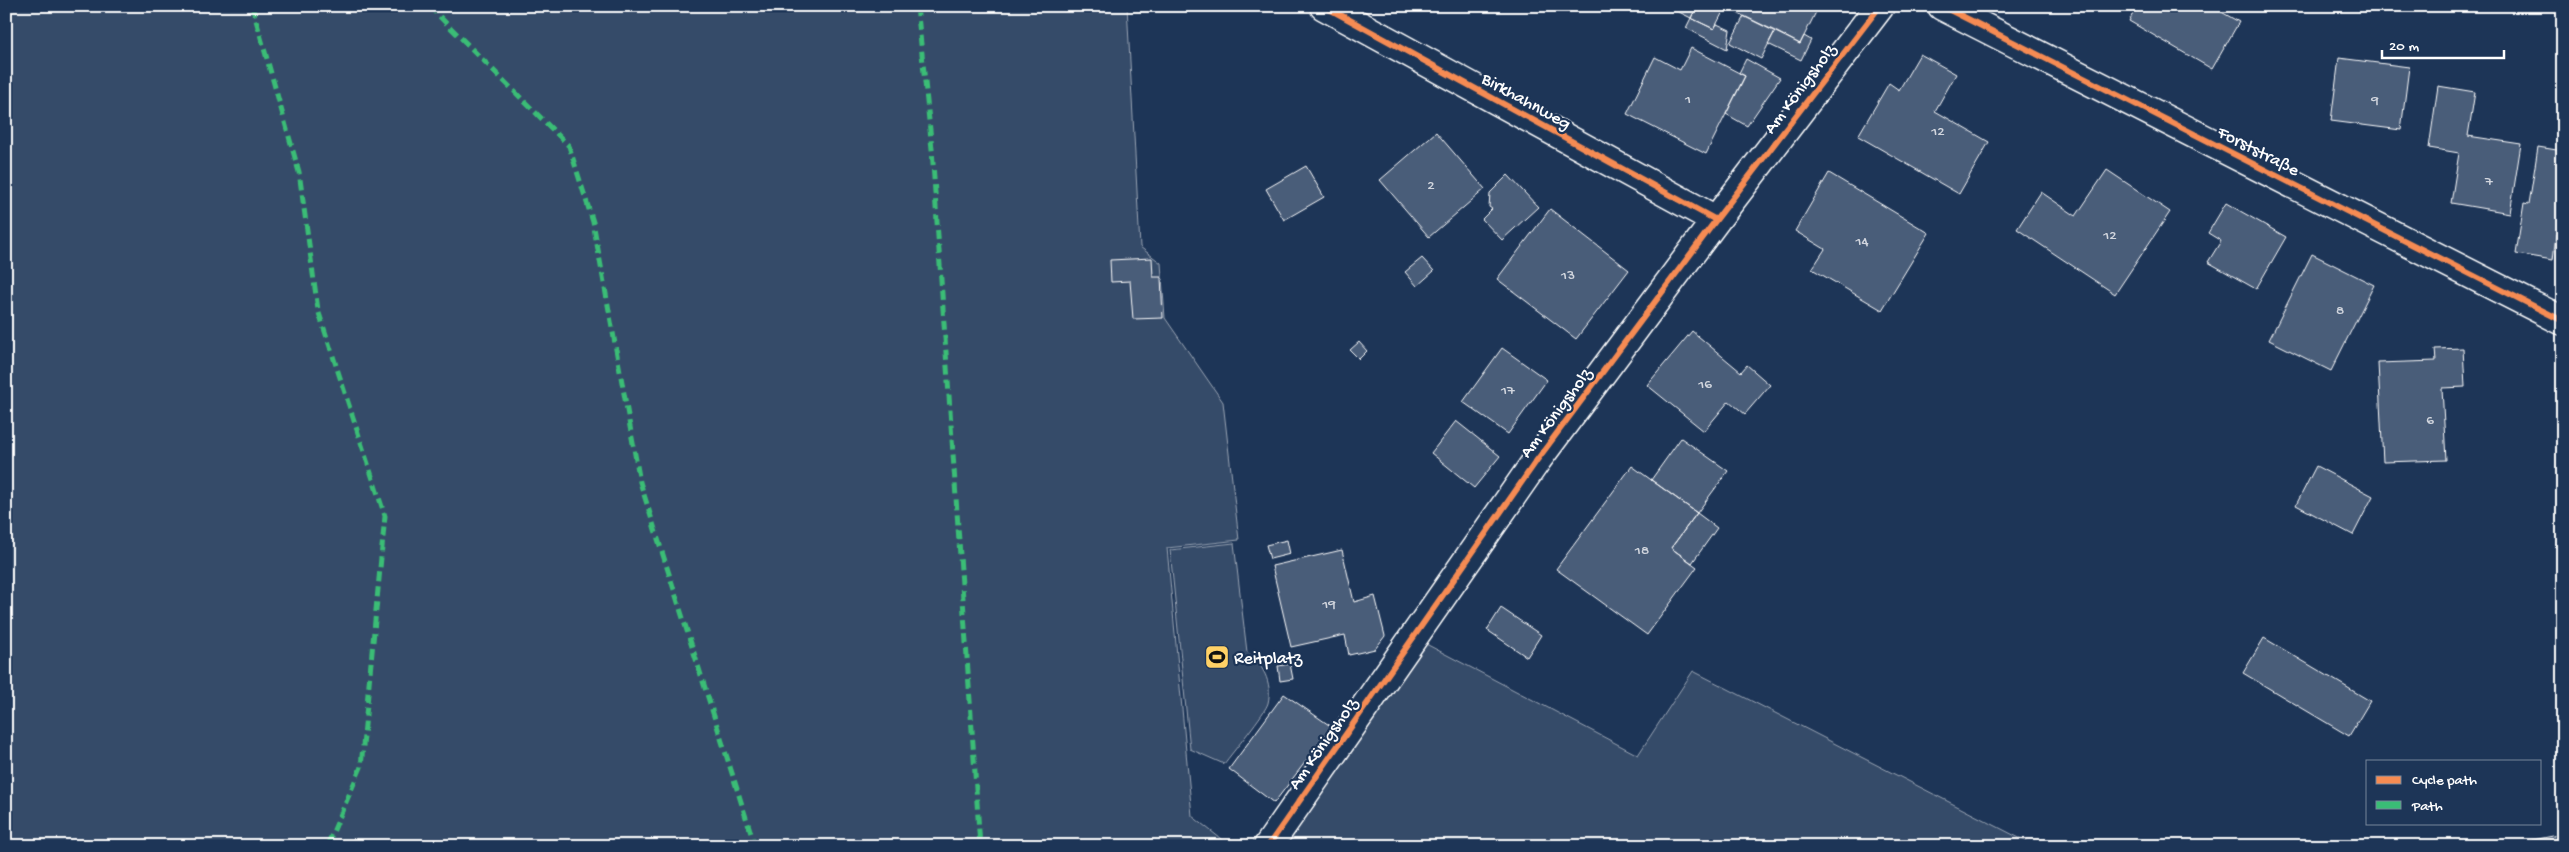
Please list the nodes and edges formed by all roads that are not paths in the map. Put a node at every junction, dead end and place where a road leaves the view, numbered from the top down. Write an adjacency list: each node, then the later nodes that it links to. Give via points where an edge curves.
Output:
1 (1324, 6): 4 (street, Birkhahnweg)
2 (1880, 6): 4 (street, Am Königsholz)
3 (1942, 6): 5 (street, Forststraße)
4 (1716, 220): 6 (street, Am Königsholz, via 1537,460)
5 (2563, 321)
6 (1268, 846)

